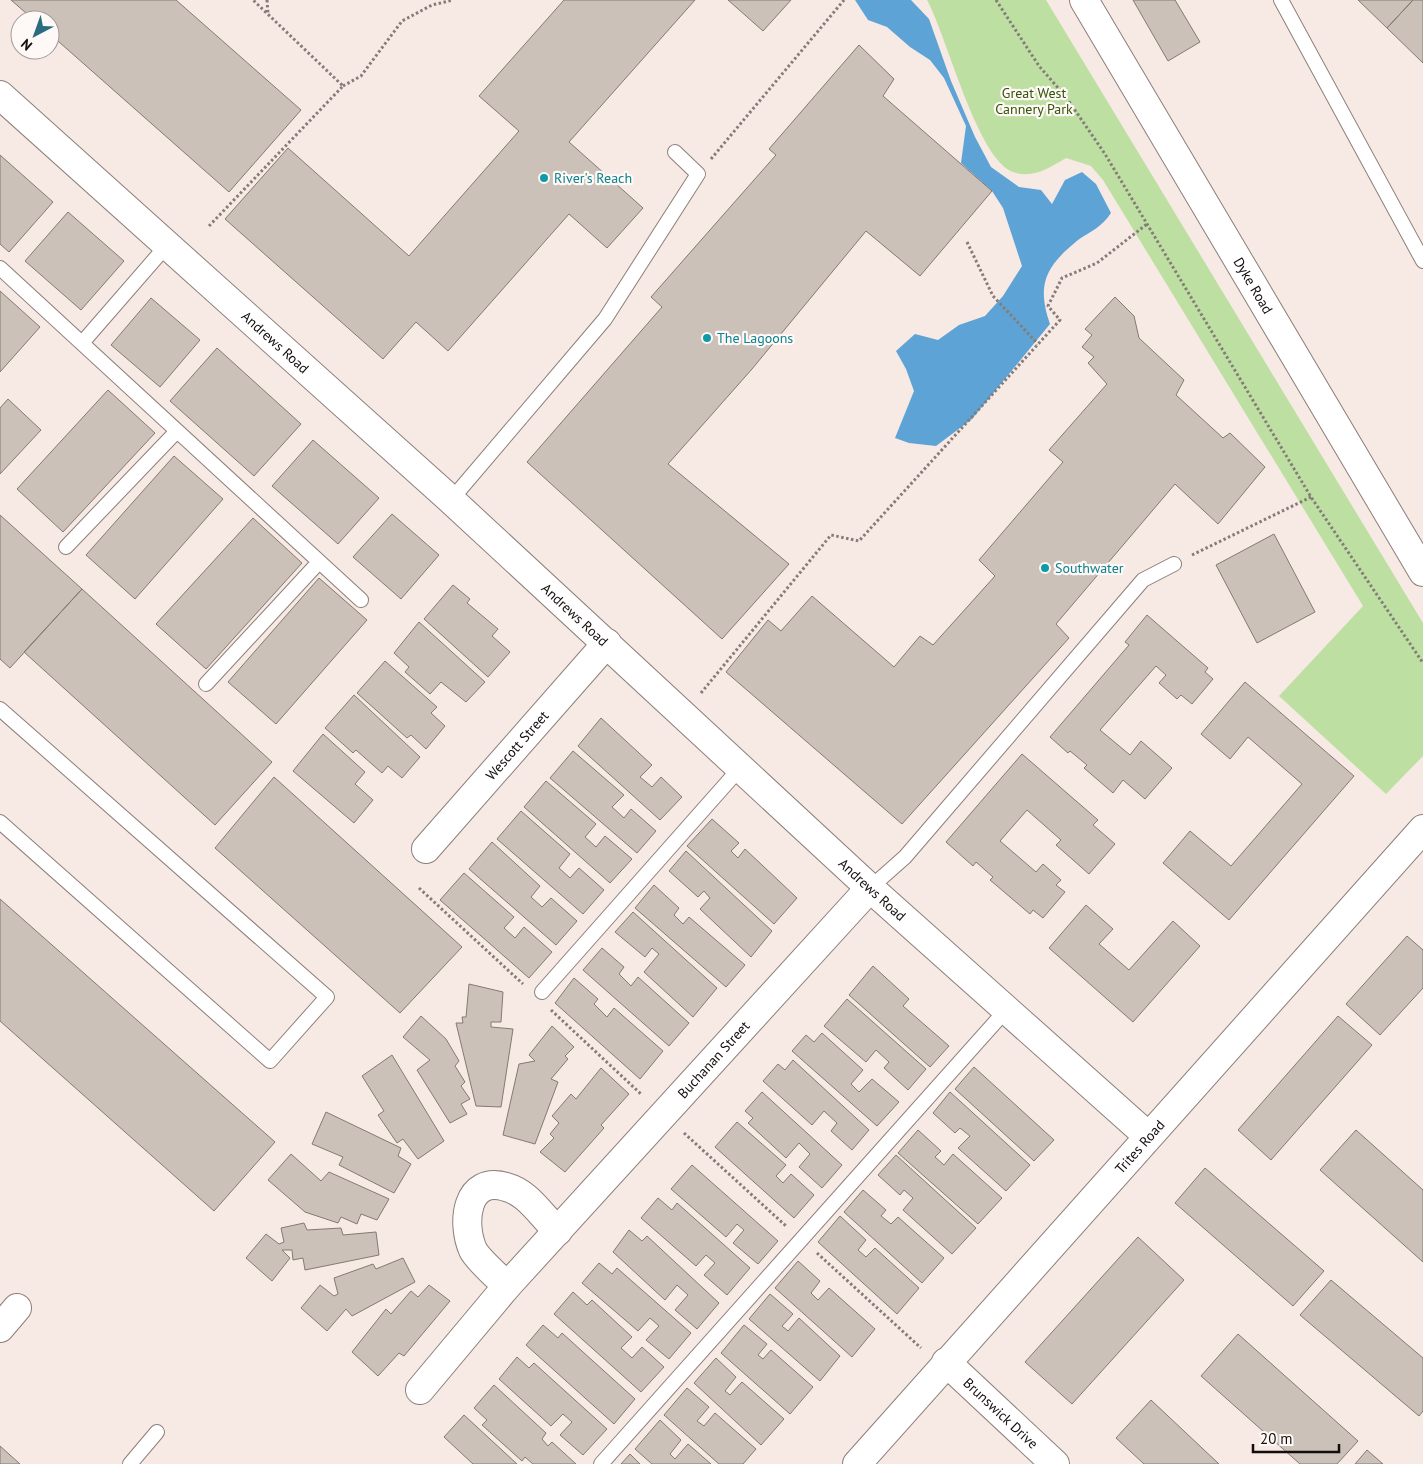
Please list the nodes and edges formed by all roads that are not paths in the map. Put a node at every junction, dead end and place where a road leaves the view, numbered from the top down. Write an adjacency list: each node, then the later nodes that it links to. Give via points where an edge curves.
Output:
1 (1084, 0): 14 (street, Dyke Road)
2 (1281, 0): 6 (lane)
3 (0, 95): 5 (street, Andrews Road)
4 (675, 152): 10 (lane, via 698,174 605,319)
5 (168, 244): 8 (lane); 10 (street, Andrews Road)
6 (1423, 261)
7 (0, 268): 8 (lane)
8 (82, 343): 9 (lane)
9 (177, 430): 11 (lane); 12 (lane)
10 (451, 500): 16 (street, Andrews Road)
11 (66, 548)
12 (318, 562): 15 (lane); 17 (lane)
13 (1174, 564): 23 (lane, via 1143,580 905,857)
14 (1423, 572)
15 (361, 600)
16 (607, 643): 19 (street, Andrews Road); 22 (street, Wescott Street)
17 (206, 684)
18 (0, 710): 20 (lane, via 327,997 270,1061)
19 (741, 768): 23 (street, Andrews Road); 24 (lane)
20 (0, 822)
21 (1423, 829): 26 (street, Trites Road)
22 (426, 849)
23 (870, 888): 25 (street, Andrews Road); 27 (street, Buchanan Street)
24 (542, 992)
25 (1007, 1009): 26 (street, Andrews Road); 35 (lane)
26 (1148, 1136): 31 (street, Trites Road)
27 (558, 1231): 28 (street, Buchanan Street); 28 (street, via 528,1198 507,1187 492,1184 481,1188 466,1213 468,1234 474,1252)
28 (507, 1286): 32 (street, Buchanan Street)
29 (17, 1308): 30 (street)
30 (0, 1328)
31 (944, 1365): 36 (street, Trites Road); 37 (street, Brunswick Drive)
32 (420, 1390)
33 (157, 1432): 34 (lane)
34 (130, 1464)
35 (601, 1464)
36 (857, 1464)
37 (1055, 1464)

